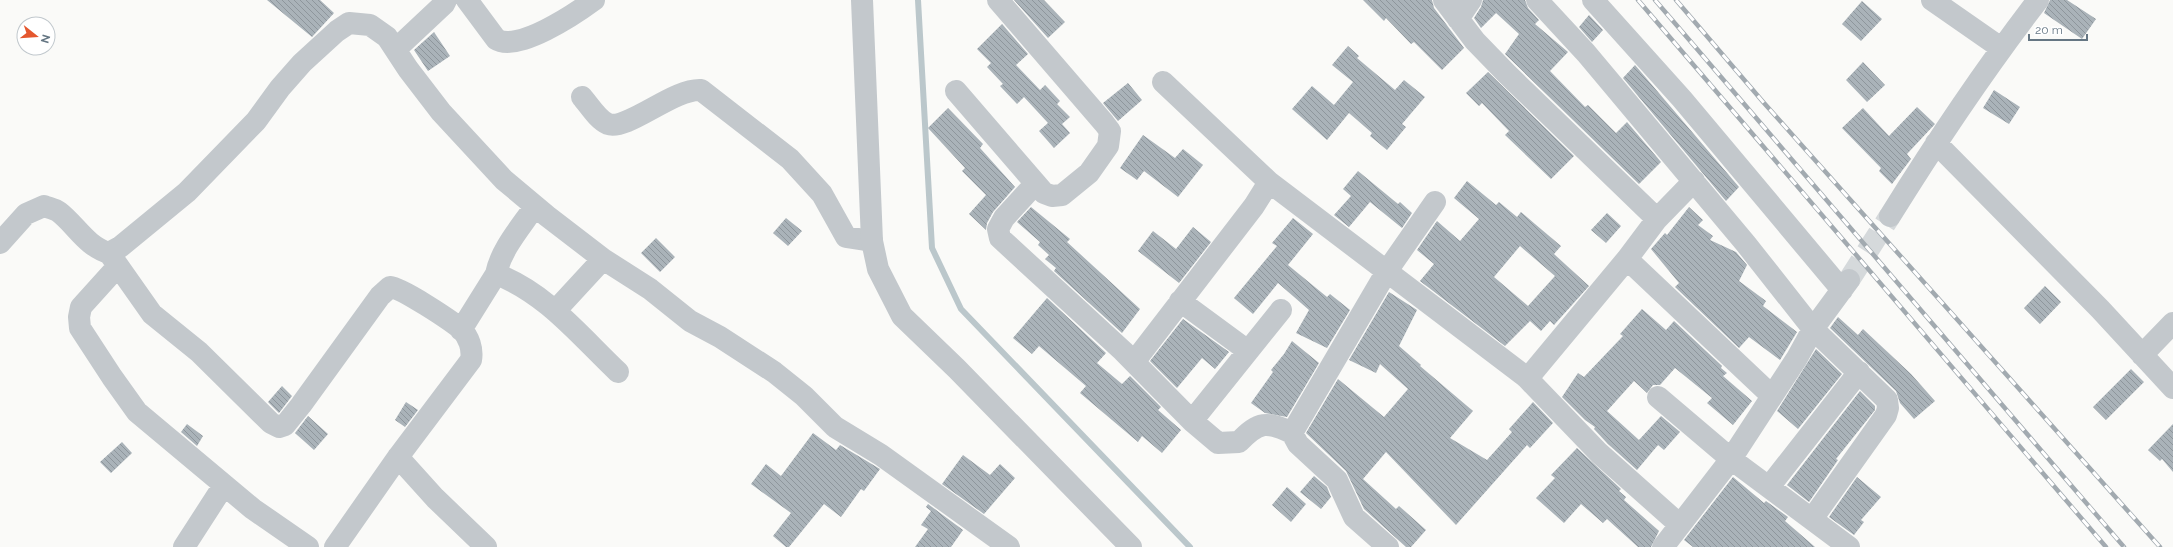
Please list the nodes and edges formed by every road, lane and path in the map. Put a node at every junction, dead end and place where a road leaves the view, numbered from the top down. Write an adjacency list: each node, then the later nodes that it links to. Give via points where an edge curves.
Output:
1 (446, 0): 14 (street)
2 (467, 0): 3 (street, via 496,39 502,43 552,28)
3 (594, 0)
4 (862, 0): 26 (street)
5 (998, 0): 21 (street, via 1110,131 1108,146 1089,173 1062,195 1052,196 1044,193)
6 (1444, 0): 12 (street)
7 (1470, 0): 12 (street)
8 (1536, 0): 20 (street, via 1586,53)
9 (1593, 0): 37 (street, via 1846,285)
10 (1932, 0): 13 (street)
11 (2038, 0): 13 (street)
12 (1458, 19): 25 (street, via 1507,74)
13 (2001, 48): 18 (street)
14 (396, 49): 23 (street, via 441,112 504,180); 29 (street, via 378,29 370,25 349,23 337,31 302,63 256,121 187,192 120,247)
15 (1163, 82): 19 (street)
16 (956, 91): 21 (street)
17 (582, 97): 26 (street, via 602,119 609,124 617,124 685,91 701,90 790,159 822,194 846,237)
18 (1936, 143): 24 (street); 40 (street)
19 (1269, 182): 31 (street); 33 (street, via 1254,206)
20 (1694, 182): 25 (street); 37 (street)
21 (1035, 184): 41 (street, via 1004,218 998,229 1000,238)
22 (1435, 202): 31 (street)
23 (535, 206): 28 (street); 32 (street, via 504,253)
24 (1890, 216)
25 (1657, 219): 30 (street)
26 (872, 241): 61 (street, via 878,268 902,316)
27 (0, 243): 29 (street, via 26,214 44,206 58,210 89,242)
28 (603, 258): 34 (street); 60 (street, via 690,321 774,372 804,396 835,427 880,455)
29 (113, 259): 38 (street, via 152,314 199,352 271,423 279,426 285,425 380,296 390,287 403,291); 52 (street, via 81,307 80,328 137,412)
30 (1627, 259): 44 (street, via 1533,372); 46 (street)
31 (1387, 271): 44 (street); 49 (street)
32 (496, 274): 34 (street, via 520,284); 38 (street)
33 (1180, 301): 39 (street); 41 (street)
34 (556, 310): 42 (street)
35 (1280, 310): 39 (street)
36 (2173, 322): 40 (street)
37 (1813, 329): 43 (street); 46 (street)
38 (461, 330): 50 (street, via 470,345 471,360)
39 (1248, 351): 48 (street)
40 (2142, 355): 45 (street)
41 (1134, 362): 48 (street)
42 (618, 372)
43 (1859, 372): 53 (street); 54 (street, via 1887,400 1887,412)
44 (1526, 377): 55 (street, via 1599,453)
45 (2173, 388)
46 (1772, 396): 51 (street)
47 (1658, 397): 51 (street)
48 (1192, 421): 49 (street, via 1218,443 1239,442 1250,431 1263,424 1273,424)
49 (1292, 433): 62 (street, via 1298,444 1337,480 1354,518)
50 (398, 457): 58 (street); 59 (street, via 434,498)
51 (1731, 460): 53 (street); 55 (street)
52 (224, 485): 56 (street); 57 (street, via 253,509)
53 (1769, 487): 54 (street)
54 (1812, 519): 63 (street)
55 (1673, 539)
56 (184, 547)
57 (308, 547)
58 (335, 547)
59 (486, 547)
60 (1009, 547)
61 (1131, 547)
62 (1388, 547)
63 (1849, 547)

